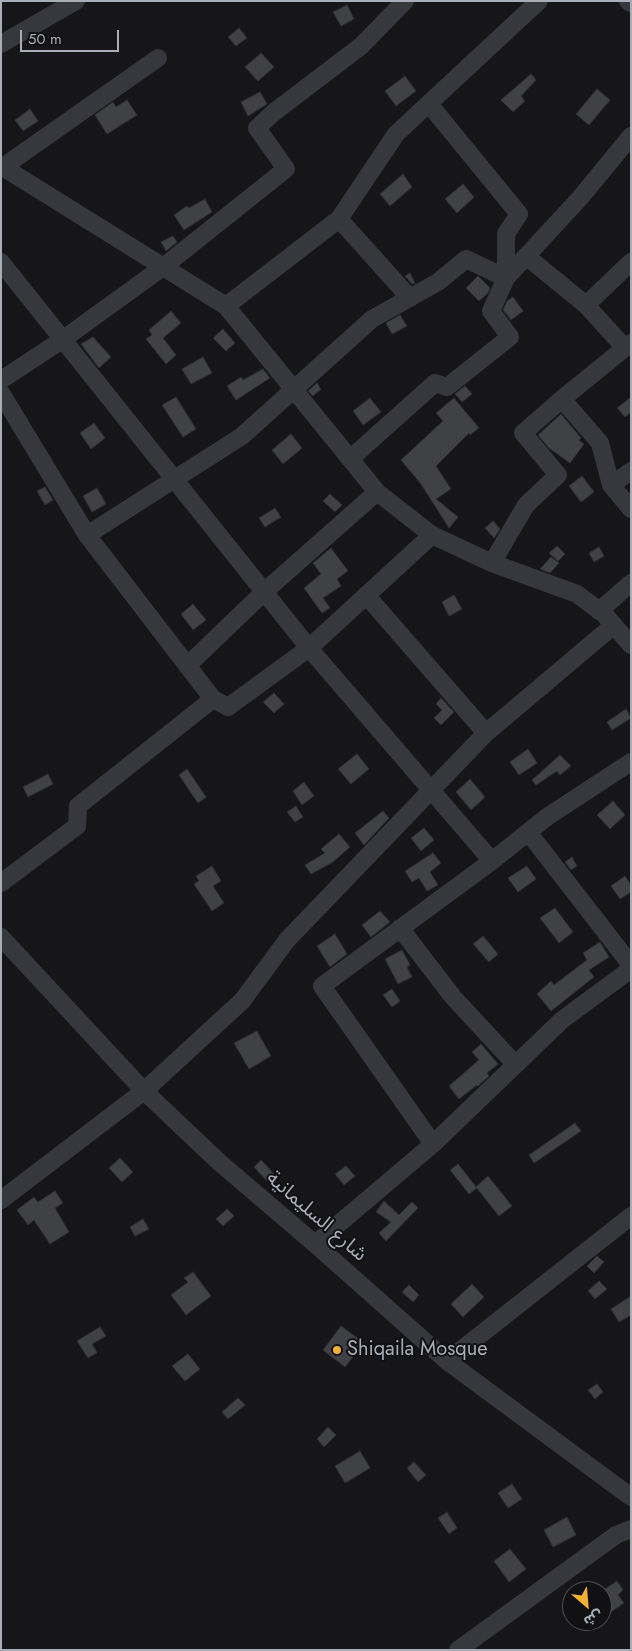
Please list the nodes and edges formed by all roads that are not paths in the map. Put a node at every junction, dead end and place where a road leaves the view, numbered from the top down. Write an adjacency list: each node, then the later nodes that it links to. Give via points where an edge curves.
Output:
1 (76, 1): 4 (street)
2 (405, 1): 13 (street, via 362,46 257,128 286,169)
3 (539, 1): 6 (street)
4 (1, 44)
5 (158, 58): 8 (street)
6 (429, 104): 9 (street, via 396,134); 14 (street, via 519,214 506,234)
7 (631, 136): 10 (street)
8 (2, 167): 13 (street)
9 (339, 219): 15 (street); 17 (street)
10 (526, 256): 14 (street); 16 (street)
11 (1, 262): 18 (street)
12 (631, 262): 16 (street)
13 (163, 267): 17 (street); 18 (street)
14 (506, 278): 15 (street, via 466,259 438,282); 24 (street, via 491,311 510,337 447,388 435,384)
15 (410, 298): 21 (street, via 372,319)
16 (586, 305): 19 (street)
17 (226, 306): 21 (street)
18 (62, 340): 20 (street); 26 (street)
19 (628, 346): 23 (street)
20 (1, 380)
21 (293, 389): 24 (street); 26 (street, via 242,436)
22 (1, 393): 30 (street)
23 (562, 399): 27 (street, via 600,443); 32 (street, via 523,433 558,475 526,505)
24 (350, 459): 28 (street)
25 (631, 471): 27 (street)
26 (173, 478): 30 (street); 34 (street)
27 (611, 485): 29 (street)
28 (377, 492): 31 (street); 34 (street)
29 (631, 509)
30 (87, 535): 40 (street)
31 (432, 535): 32 (street); 35 (street)
32 (492, 563): 36 (street, via 577,594)
33 (631, 583): 36 (street)
34 (264, 592): 39 (street); 40 (street)
35 (366, 595): 39 (street); 42 (street)
36 (599, 610): 37 (street)
37 (614, 625): 38 (street); 42 (street)
38 (631, 645)
39 (308, 648): 41 (street, via 228,707); 44 (street)
40 (187, 666): 41 (street)
41 (213, 699): 47 (street, via 78,806 77,826)
42 (486, 733): 44 (street)
43 (631, 762): 45 (street, via 547,816)
44 (431, 790): 46 (street); 53 (street, via 287,940 242,1001)
45 (528, 832): 46 (street); 50 (street)
46 (492, 861): 48 (street)
47 (1, 882)
48 (400, 928): 52 (street, via 453,998); 54 (street, via 322,986)
49 (1, 937): 53 (street, شارع السليمانية)
50 (631, 965)
51 (631, 969): 52 (street, via 562,1020)
52 (516, 1064): 54 (street)
53 (144, 1091): 55 (street); 57 (street, شارع السليمانية, via 219,1162)
54 (433, 1144): 57 (street)
55 (1, 1200)
56 (631, 1216): 58 (street)
57 (315, 1244): 58 (street, شارع السليمانية)
58 (447, 1361): 59 (street, شارع السليمانية)
59 (631, 1497)
60 (631, 1528): 61 (street, via 616,1535)
61 (458, 1650)

